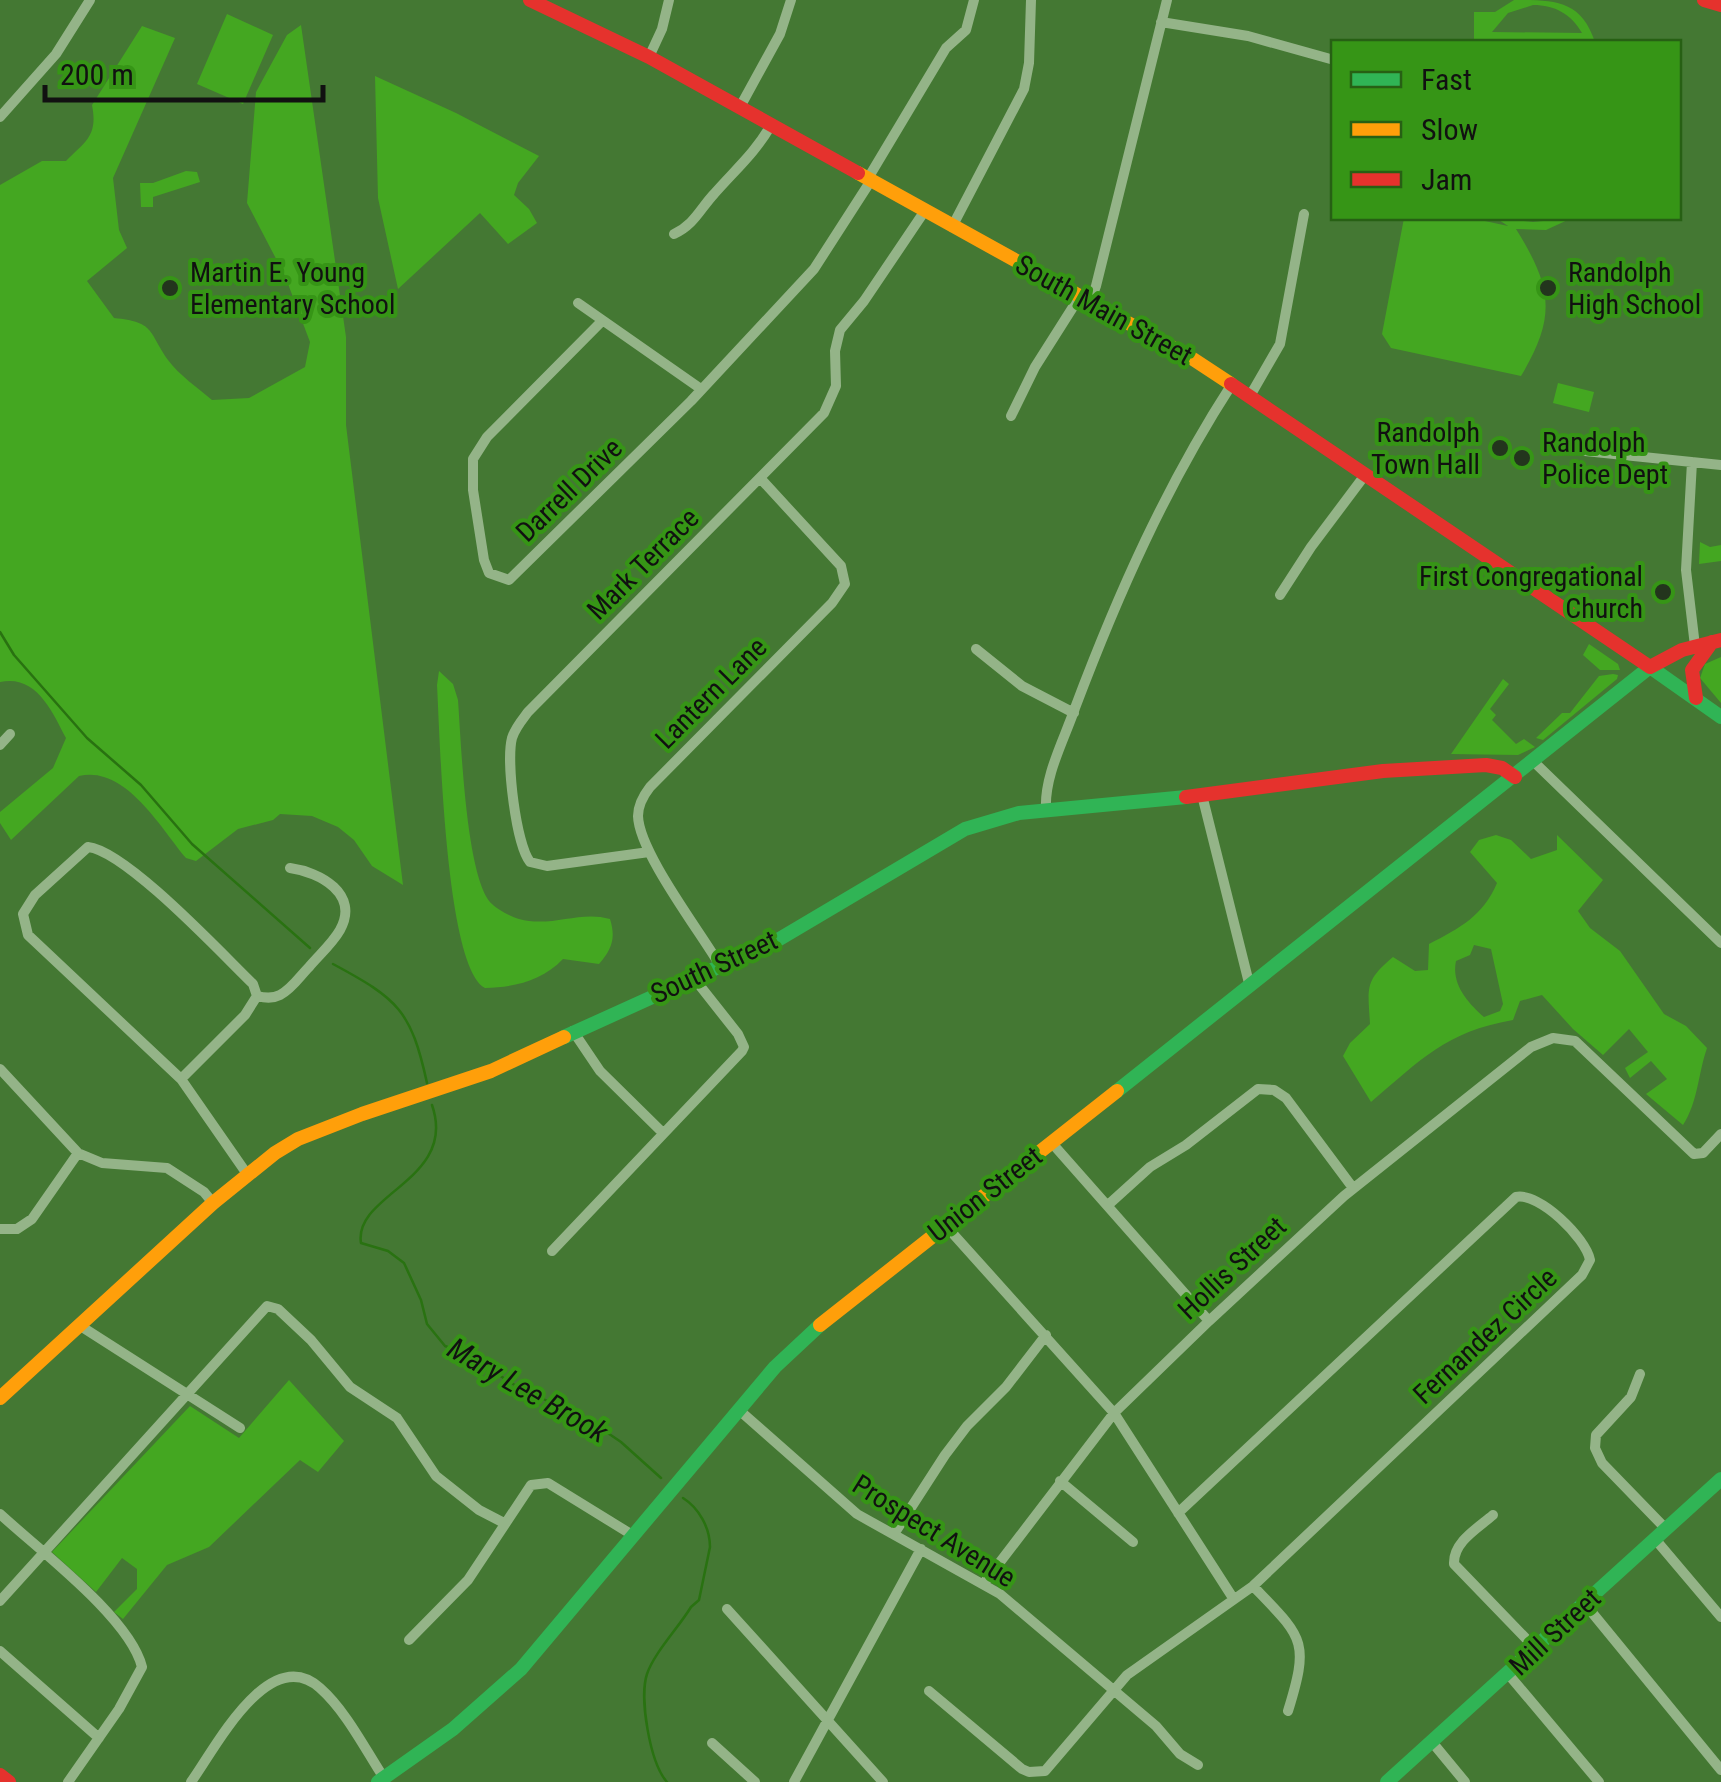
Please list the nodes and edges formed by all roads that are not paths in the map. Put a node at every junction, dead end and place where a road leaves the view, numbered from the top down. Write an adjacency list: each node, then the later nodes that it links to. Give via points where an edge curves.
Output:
1 (90, 0): 14 (street, via 56,54)
2 (669, 0): 11 (street)
3 (791, 0): 13 (street)
4 (974, 0): 16 (street, Darrell Drive, via 966,30 946,48)
5 (1030, 0): 19 (street, via 1024,88)
6 (1167, 0): 10 (street)
7 (1704, 0): 9 (main road)
8 (540, 2): 11 (main road, South Main Street)
9 (1721, 4)
10 (1161, 22): 12 (street); 21 (street, via 1096,286)
11 (649, 57): 13 (main road, South Main Street)
12 (1331, 59)
13 (740, 107): 15 (main road, South Main Street)
14 (0, 117)
15 (772, 125): 16 (main road, South Main Street); 20 (street, via 698,216)
16 (869, 181): 17 (main road, South Main Street); 25 (street, Darrell Drive, via 814,269)
17 (924, 212): 19 (main road, South Main Street); 32 (street, Mark Terrace, via 840,330 828,408)
18 (1304, 214): 26 (street, via 1282,336)
19 (952, 228): 21 (main road, South Main Street)
20 (674, 234)
21 (1085, 299): 24 (main road, South Main Street); 27 (street, via 1035,367)
22 (578, 302): 23 (street)
23 (602, 321): 25 (street); 25 (street, Darrell Drive, via 473,459 489,573 509,580)
24 (1232, 384): 26 (main road, South Main Street); 39 (street, via 1138,553)
25 (702, 390)
26 (1250, 396): 31 (main road, South Main Street)
27 (1011, 416)
28 (1584, 452): 29 (street)
29 (1692, 462): 30 (street); 35 (street, via 1686,570)
30 (1721, 465)
31 (1365, 475): 33 (street); 37 (main road, South Main Street)
32 (760, 478): 47 (street, Lantern Lane, via 841,566 844,588 646,792 638,817); 47 (street, Mark Terrace, via 528,712 511,742 520,840 530,862 547,866)
33 (1280, 594)
34 (1716, 641): 35 (main road, Union Street); 38 (main road, via 1692,670)
35 (1695, 646): 37 (main road, Union Street)
36 (976, 649): 39 (street, via 1022,686)
37 (1650, 667): 38 (main road, South Main Street); 43 (main road, Union Street)
38 (1696, 698): 40 (main road, South Main Street)
39 (1074, 713): 46 (street, via 1048,784)
40 (1721, 717)
41 (10, 734): 42 (street)
42 (0, 745)
43 (1534, 762): 44 (main road, Union Street); 49 (street)
44 (1515, 777): 45 (main road, South Street, via 1486,764 1443,766); 52 (main road, Union Street)
45 (1202, 794): 46 (main road, South Street); 52 (street)
46 (1046, 810): 50 (main road, South Street, via 964,829 776,940)
47 (649, 852): 50 (street, Lantern Lane)
48 (290, 868): 53 (street, via 320,874 332,884 344,918 289,988 276,997)
49 (1721, 943)
50 (719, 964): 51 (main road, South Street)
51 (693, 977): 54 (main road, South Street); 57 (street, via 744,1047)
52 (1250, 987): 59 (main road, Union Street)
53 (257, 996): 56 (street); 56 (street, via 253,984 206,939 100,848 88,847 35,895 23,914 28,934)
54 (573, 1032): 57 (street, via 600,1071); 61 (main road, South Street, via 490,1072 298,1140)
55 (0, 1069): 60 (street)
56 (181, 1079): 61 (street)
57 (663, 1133): 67 (street)
58 (1721, 1134): 62 (street, Hollis Street, via 1703,1153 1691,1152 1586,1049 1558,1038 1531,1047)
59 (1051, 1142): 64 (street); 65 (main road, Union Street)
60 (78, 1154): 63 (street, via 102,1163 167,1168); 66 (street, via 32,1220)
61 (247, 1174): 63 (main road, South Street)
62 (1353, 1188): 64 (street, via 1286,1098 1258,1088); 68 (street, Hollis Street)
63 (213, 1203): 69 (main road, South Street)
64 (1108, 1205): 68 (street)
65 (946, 1226): 70 (street); 74 (main road, Union Street, via 802,1339)
66 (0, 1229)
67 (552, 1252)
68 (1209, 1320): 75 (street, Hollis Street)
69 (78, 1325): 72 (street); 73 (main road, South Street)
70 (1046, 1335): 75 (street); 83 (street, via 956,1440)
71 (1640, 1374): 84 (street, via 1631,1397 1598,1432 1595,1448)
72 (186, 1395): 76 (street); 82 (street, via 271,1306 350,1387 396,1418 436,1476); 88 (street)
73 (0, 1398)
74 (739, 1410): 83 (street, Prospect Avenue, via 842,1503); 85 (main road, Union Street)
75 (1114, 1413): 78 (street, Hollis Street); 79 (street)
76 (240, 1428)
77 (1721, 1479): 84 (main road, Mill Street)
78 (1060, 1480): 86 (street); 89 (street, Hollis Street)
79 (1178, 1513): 90 (street, Fernandez Circle, via 1516,1197 1533,1198 1584,1244 1590,1260 1582,1275); 91 (street)
80 (0, 1514): 88 (street)
81 (1493, 1514): 97 (street, via 1458,1546 1454,1564)
82 (504, 1523): 85 (street, via 531,1486 548,1483); 96 (street, via 468,1580)
83 (894, 1534): 87 (street, Prospect Avenue)
84 (1661, 1534): 93 (main road, Mill Street); 95 (street)
85 (634, 1536): 110 (main road, Union Street, via 509,1681)
86 (1133, 1542)
87 (921, 1548): 89 (street, Prospect Avenue); 103 (street)
88 (42, 1552): 92 (street); 104 (street, via 108,1613 141,1660 136,1681)
89 (984, 1583): 100 (street, Prospect Avenue)
90 (1254, 1586): 91 (street, Fernandez Circle); 102 (street, via 1299,1638 1301,1666)
91 (1233, 1598): 100 (street, Fernandez Circle)
92 (0, 1601)
93 (1585, 1604): 97 (main road, Mill Street); 108 (street)
94 (727, 1609): 103 (street)
95 (1721, 1618)
96 (408, 1640)
97 (1536, 1650): 99 (main road, Mill Street)
98 (0, 1652): 104 (street)
99 (1509, 1675): 105 (main road, Mill Street); 119 (street)
100 (1113, 1690): 101 (street, Fernandez Circle, via 1054,1762 1036,1773 1022,1769); 107 (street, Prospect Avenue)
101 (929, 1691)
102 (1288, 1711)
103 (827, 1720): 115 (street); 116 (street)
104 (99, 1738): 112 (street)
105 (1432, 1742): 117 (main road, Mill Street); 118 (street)
106 (712, 1743): 114 (street)
107 (1198, 1765)
108 (1721, 1770)
109 (0, 1776): 111 (main road)
110 (381, 1780): 113 (street, via 326,1694 293,1676 256,1694)
111 (9, 1782)
112 (68, 1782)
113 (191, 1782)
114 (755, 1782)
115 (794, 1782)
116 (882, 1782)
117 (1387, 1782)
118 (1464, 1782)
119 (1598, 1782)

